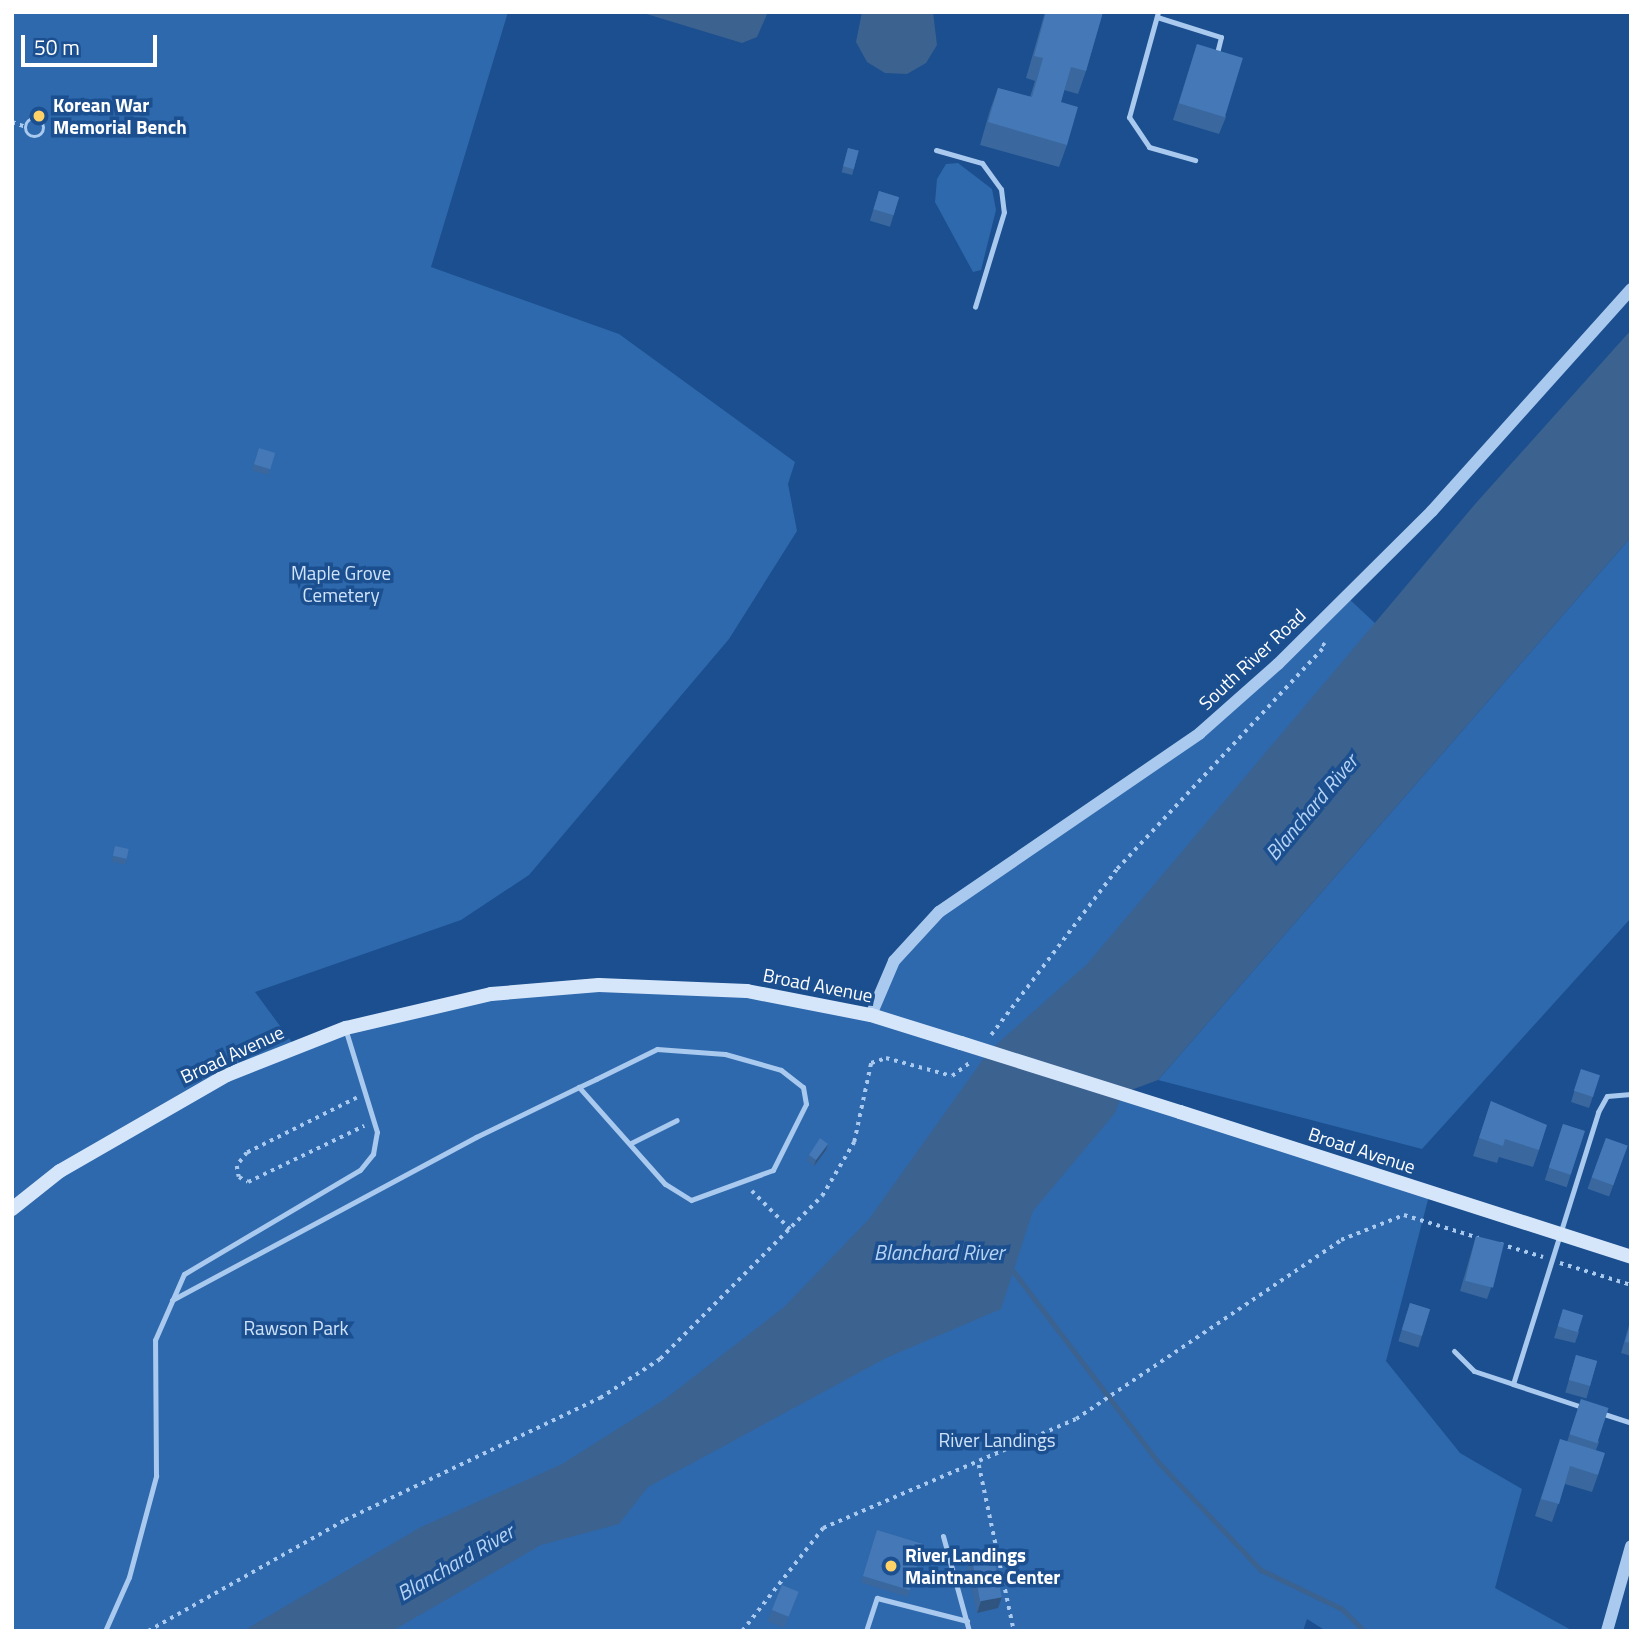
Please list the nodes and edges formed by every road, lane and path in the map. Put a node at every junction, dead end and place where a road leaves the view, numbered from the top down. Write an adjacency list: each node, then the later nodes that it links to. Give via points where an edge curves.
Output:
1 (1158, 15): 2 (lane, via 1221,37); 6 (lane, via 1129,117 1149,147)
2 (1214, 64)
3 (12, 122): 4 (path)
4 (26, 127): 4 (path, via 37,120 43,131 31,137)
5 (936, 150): 8 (lane, via 982,163 1001,189 1002,224)
6 (1195, 160)
7 (1631, 289): 9 (street, South River Road, via 1432,511 1278,664 1200,733 939,912 894,961)
8 (975, 307)
9 (871, 1015): 10 (main road, Broad Avenue, via 747,991 599,985 491,994); 20 (main road, Broad Avenue, bridge)
10 (345, 1028): 12 (lane); 18 (main road, Broad Avenue, via 238,1070 146,1118)
11 (579, 1087): 16 (lane); 17 (lane, via 676,1046 725,1054 795,1079 806,1104 794,1139 773,1170); 24 (lane)
12 (366, 1094): 15 (lane); 15 (path, via 247,1153 237,1166 239,1177 248,1182)
13 (1631, 1094): 20 (lane, via 1607,1096 1598,1112)
14 (677, 1120): 16 (lane)
15 (374, 1121): 24 (lane, via 373,1154 360,1170 184,1274)
16 (631, 1143): 17 (lane, via 665,1184 691,1200)
17 (743, 1184): 19 (path)
18 (12, 1209)
19 (790, 1229)
20 (1560, 1234): 21 (main road, Broad Avenue); 22 (lane)
21 (1631, 1257)
22 (1552, 1260): 23 (path); 26 (lane); 28 (path, via 1405,1215 1377,1222 1341,1240 1142,1380 1076,1419)
23 (1631, 1285)
24 (172, 1300): 34 (lane, via 155,1340 156,1476 129,1577)
25 (1454, 1351): 26 (lane, via 1474,1371)
26 (1513, 1384): 27 (lane)
27 (1631, 1423)
28 (979, 1465): 31 (path); 35 (path, via 823,1528)
29 (943, 1536): 32 (lane)
30 (1631, 1546): 39 (street)
31 (995, 1549): 32 (path); 38 (path)
32 (950, 1566): 33 (lane)
33 (967, 1621): 36 (lane, via 877,1598); 37 (lane)
34 (105, 1631)
35 (742, 1631)
36 (866, 1631)
37 (969, 1631)
38 (1014, 1631)
39 (1607, 1631)

